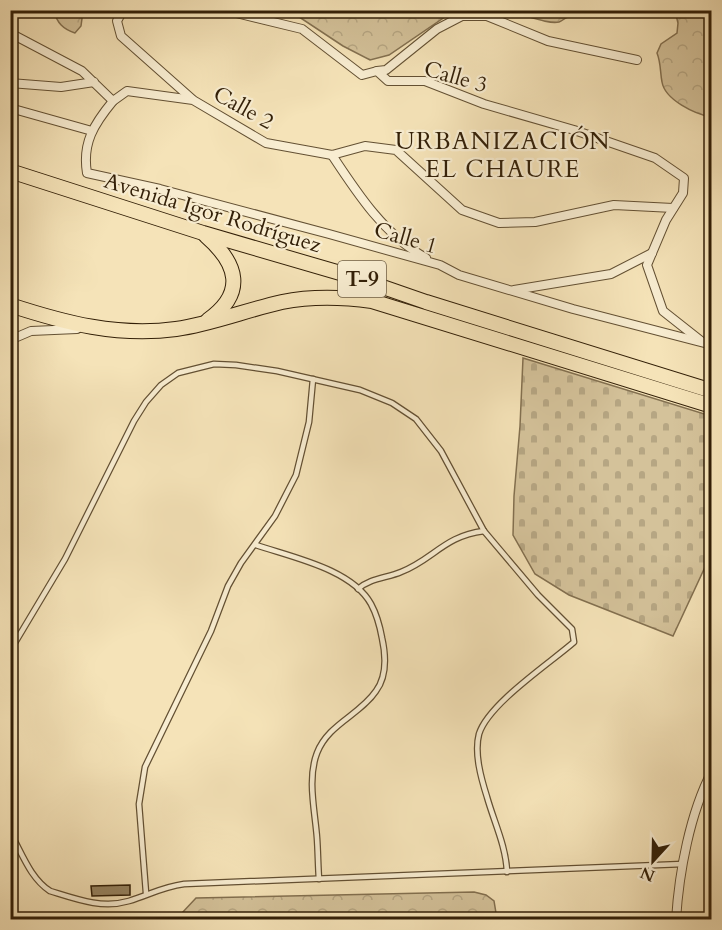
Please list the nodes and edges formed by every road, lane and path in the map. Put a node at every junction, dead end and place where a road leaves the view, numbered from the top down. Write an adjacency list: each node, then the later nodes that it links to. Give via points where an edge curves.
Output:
1 (123, 10): 8 (street, via 117,21 121,36)
2 (224, 10): 5 (street, Calle 3, via 302,29 362,75)
3 (10, 33): 6 (street, via 82,71)
4 (637, 60): 5 (street, via 548,41 487,16 462,16 437,29 386,70)
5 (377, 71): 14 (street, Calle 3, via 388,81 425,81 484,104 655,158 684,178 683,193)
6 (94, 82): 7 (street, via 61,87); 9 (street)
7 (10, 83)
8 (193, 100): 9 (street, Calle 2, via 127,91); 12 (street, Calle 2, via 266,143)
9 (113, 101): 11 (street)
10 (10, 108): 11 (street)
11 (92, 131): 17 (street, Calle 1, via 84,157 87,173)
12 (332, 155): 14 (street, Calle 2, via 365,146 396,150 462,210 499,223 535,222 614,205); 17 (street, via 363,202 409,249)
13 (10, 171): 15 (highway, Avenida Igor Rodríguez / T-9)
14 (673, 208): 16 (street)
15 (203, 233): 20 (highway, T-9, via 229,262 234,285 230,299); 25 (highway, Avenida Igor Rodríguez / T-9)
16 (652, 253): 18 (street, via 611,274); 23 (street, via 647,265 663,311)
17 (440, 265): 18 (street, Calle 1)
18 (510, 291): 23 (street, Calle 1)
19 (10, 305): 21 (highway, T-9, via 57,321)
20 (204, 322): 21 (highway, T-9, via 145,332); 26 (highway, T-9, via 299,299 345,297 372,301)
21 (94, 328): 22 (street, via 31,331)
22 (10, 340)
23 (707, 344)
24 (313, 380): 27 (lane, via 371,393 416,419 441,451); 28 (lane, via 309,422 296,475); 30 (lane, via 277,371 214,364 178,373 161,385 140,411 65,559)
25 (711, 391)
26 (711, 406)
27 (484, 531): 29 (lane, via 462,535 409,569 369,581); 34 (lane, via 570,626 575,638 491,713 480,732 477,750 486,794 507,856)
28 (256, 545): 29 (lane, via 331,571); 36 (lane, via 228,586 211,631 146,766 139,804)
29 (358, 589): 35 (lane, via 376,616 385,672 372,697 325,737 314,760 312,796)
30 (10, 651)
31 (711, 771): 33 (street, via 700,793)
32 (10, 832): 36 (lane, via 32,874 50,891 108,904)
33 (683, 864): 34 (lane); 37 (street)
34 (507, 872): 35 (lane)
35 (319, 879): 36 (lane, via 184,884)
36 (146, 893)
37 (676, 920)

